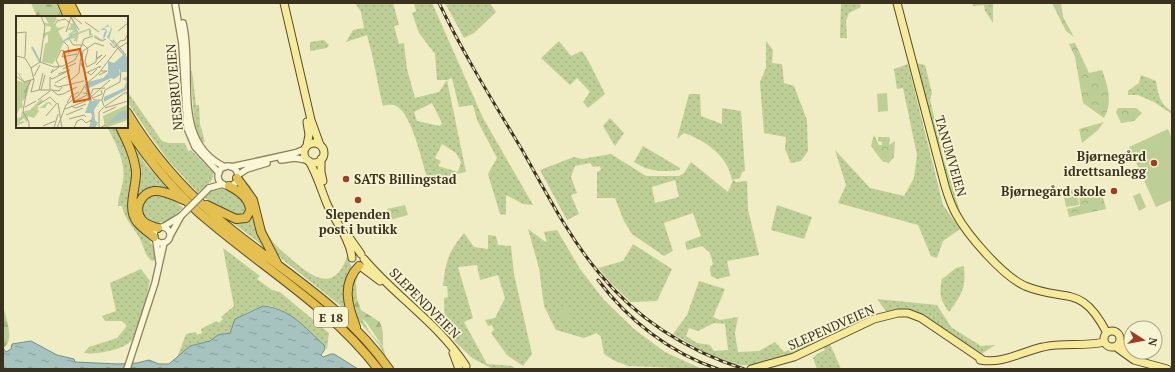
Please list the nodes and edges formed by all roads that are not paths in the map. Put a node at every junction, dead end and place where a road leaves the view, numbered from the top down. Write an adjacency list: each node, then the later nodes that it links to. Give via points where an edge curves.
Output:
1 (62, 3): 8 (highway)
2 (70, 3): 9 (highway)
3 (175, 3): 7 (street, NESBRUVEIEN)
4 (281, 3): 14 (main road, via 307,120 309,134)
5 (284, 3): 13 (main road, via 311,120)
6 (897, 3): 33 (main road, TANUMVEIEN, via 945,186 960,220 1010,277 1030,288 1083,301 1092,309)
7 (178, 12): 17 (street, NESBRUVEIEN, via 186,36 192,131 205,152); 20 (street, NESBRUVEIEN, via 187,130 195,148)
8 (68, 16)
9 (76, 16)
10 (128, 113): 22 (highway, E 18, via 161,161)
11 (120, 128): 26 (highway, via 135,165 132,204 134,216)
12 (128, 128): 21 (highway, E 18, via 155,166)
13 (320, 145): 14 (main road, via 314,143); 15 (main road, via 324,153)
14 (306, 147): 16 (main road, via 304,155); 18 (street, via 295,153)
15 (321, 159): 16 (main road, via 314,163); 29 (main road, via 321,175 330,200)
16 (308, 161): 19 (street, via 298,158 287,159 249,168); 28 (main road, via 317,175)
17 (225, 167): 18 (street); 20 (street)
18 (231, 167): 19 (street)
19 (238, 176): 20 (street, via 235,183); 31 (highway, E 18, via 253,200 261,232)
20 (221, 181): 22 (highway, E 18, via 242,194 250,211 246,218 236,219); 23 (street, bridge, via 209,188)
21 (186, 201): 24 (highway, E 18, via 159,191 145,195 139,204 139,215 145,223); 39 (highway, E 18, via 331,317)
22 (200, 202): 31 (highway, E 18)
23 (181, 216): 24 (street); 25 (street)
24 (163, 226): 25 (street); 26 (street, via 154,233)
25 (170, 236): 27 (street)
26 (155, 239): 27 (street); 30 (street)
27 (164, 243): 30 (street)
28 (352, 258): 29 (main road, via 354,254); 29 (main road, via 353,264)
29 (361, 261): 32 (highway, E 18, via 350,279 347,294 348,307); 37 (main road, SLEPENDVEIEN, via 376,278 440,336)
30 (160, 262): 38 (street)
31 (278, 265): 32 (highway, E 18)
32 (357, 330): 36 (highway, E 18)
33 (1107, 333): 34 (main road); 35 (main road, via 1117,332 1120,336)
34 (1104, 342): 35 (main road, via 1109,347); 40 (main road, SLEPENDVEIEN, via 1051,345 999,361 975,359 940,331 914,315 890,314 862,324 794,357)
35 (1118, 344): 41 (main road, via 1134,360)
36 (388, 368)
37 (466, 368)
38 (127, 369)
39 (378, 369)
40 (751, 369)
41 (1167, 369)

